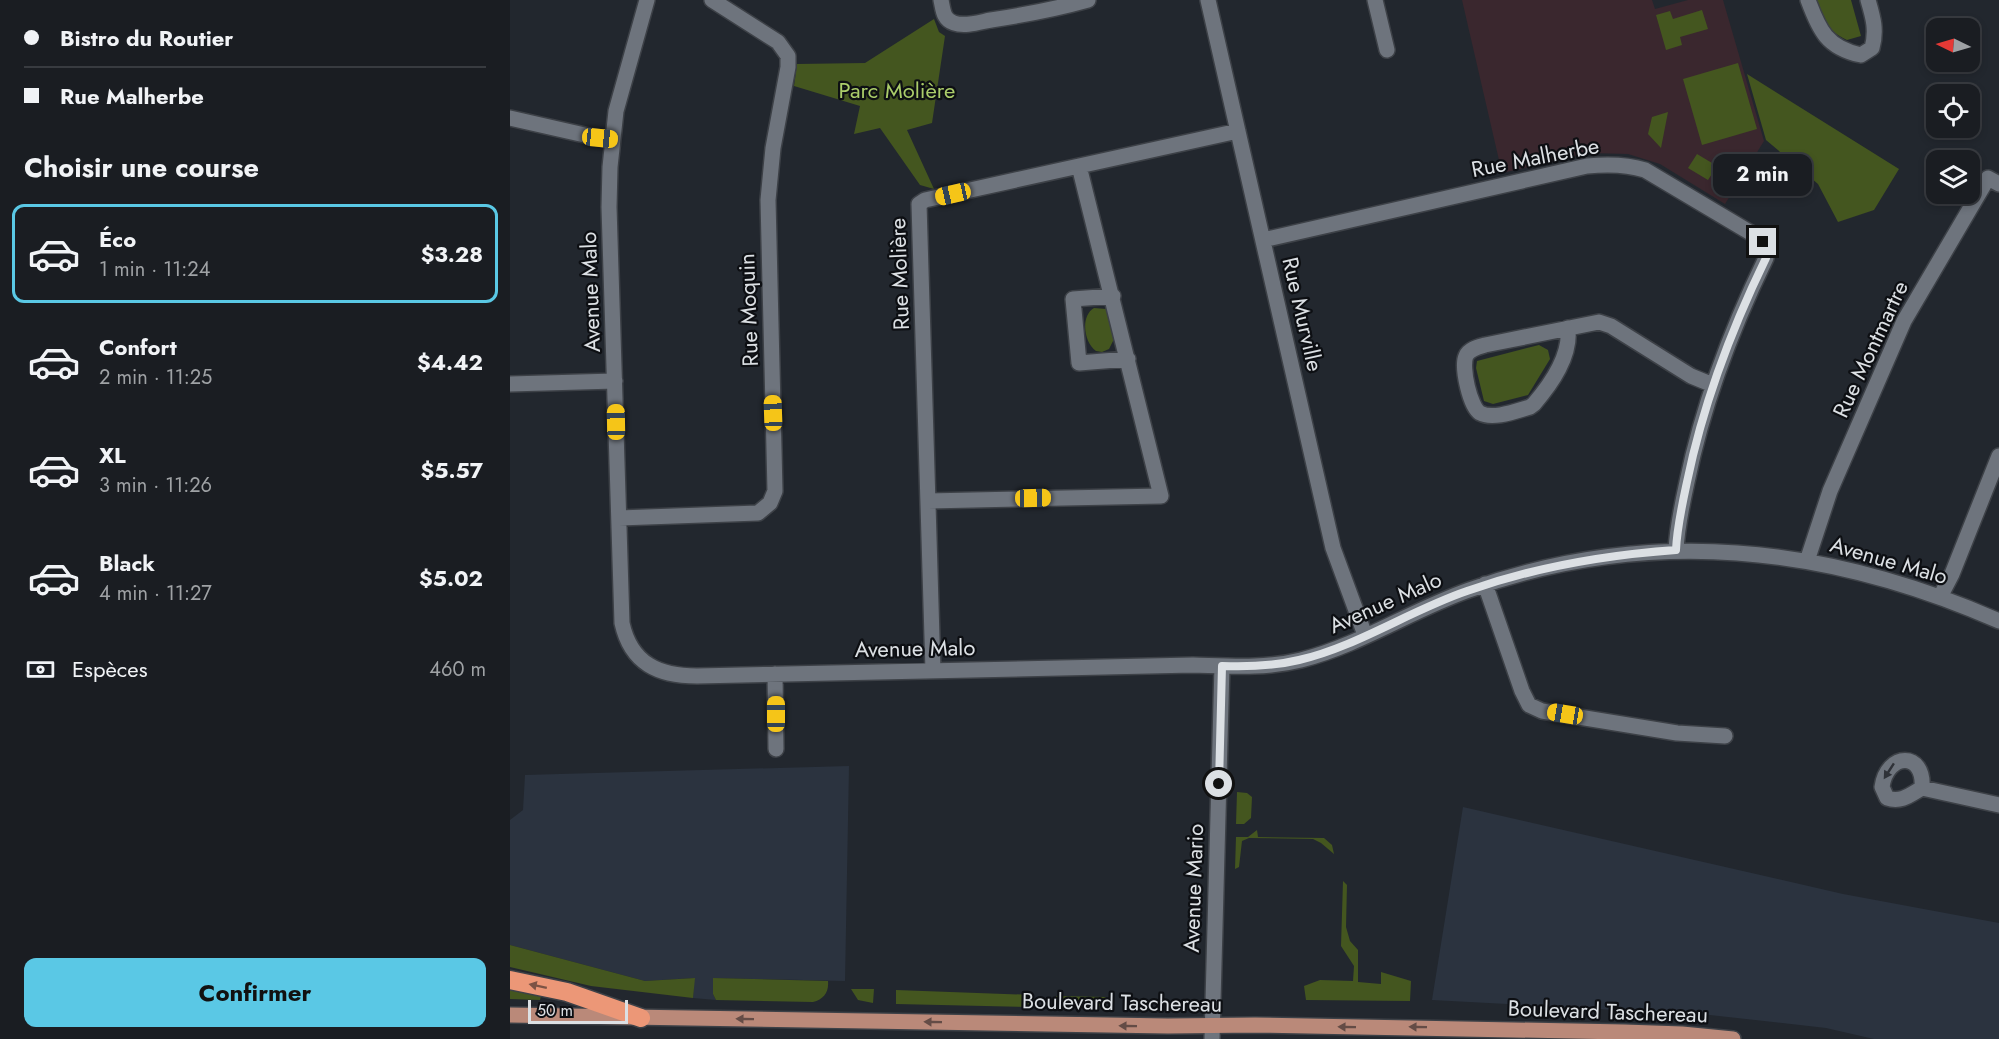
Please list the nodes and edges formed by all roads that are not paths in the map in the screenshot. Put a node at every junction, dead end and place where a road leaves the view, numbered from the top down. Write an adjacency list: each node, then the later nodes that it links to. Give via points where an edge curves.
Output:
1 (647, 0): 12 (street, Avenue Malo, via 618,102)
2 (712, 0): 24 (street, Rue Moquin, via 778,42 788,56 768,200 775,491 770,503 758,513)
3 (941, 0): 4 (street, via 946,18 953,23 970,24 1054,10)
4 (1088, 0)
5 (1208, 0): 11 (street, Rue Murville)
6 (1375, 0): 9 (street)
7 (1808, 0): 8 (street, via 1820,31 1850,53 1861,55 1872,48 1874,38)
8 (1868, 0)
9 (1387, 50)
10 (510, 118): 12 (street)
11 (1238, 131): 13 (street, Rue Molière); 15 (street, Rue Murville)
12 (612, 140): 19 (street, Avenue Malo, via 609,187)
13 (1079, 166): 16 (street); 23 (street, Rue Molière, via 920,204)
14 (1999, 184): 26 (street, Rue Montmartre, via 1988,178 1904,321 1830,491)
15 (1263, 240): 21 (street, Rue Malherbe, via 1587,166 1617,165 1645,170 1747,230 1766,246 1766,258 1731,334); 30 (street, Rue Murville, via 1333,548)
16 (1113, 296): 18 (street); 18 (street, via 1073,299 1079,363)
17 (1568, 328): 17 (street, via 1469,351 1464,370 1475,409 1494,415 1534,404 1565,356); 21 (street, via 1605,323 1691,376)
18 (1128, 359): 23 (street, via 1161,496)
19 (615, 381): 20 (street); 24 (street, Avenue Malo)
20 (510, 384)
21 (1713, 385): 25 (street, Rue Malherbe, via 1690,467)
22 (1999, 456): 28 (street)
23 (928, 501): 32 (street, Rue Molière)
24 (619, 518): 33 (street, Avenue Malo, via 622,623 628,642 640,658 657,670 674,675)
25 (1676, 550): 26 (street, Avenue Malo); 27 (street, Avenue Malo, via 1584,560)
26 (1807, 561): 28 (street, Avenue Malo, via 1873,575)
27 (1485, 584): 30 (street, Avenue Malo); 34 (street, via 1529,705 1542,711 1677,733)
28 (1940, 597): 29 (street, Avenue Malo)
29 (1999, 621)
30 (1365, 635): 31 (street, Avenue Malo, via 1299,660 1252,667)
31 (1222, 666): 32 (street, Avenue Malo); 41 (street, Avenue Mario)
32 (933, 670): 33 (street, Avenue Malo)
33 (775, 674): 35 (street)
34 (1725, 736)
35 (776, 749)
36 (1922, 788): 37 (street)
37 (1999, 806)
38 (510, 980): 40 (highway, one-way to 38, via 567,992)
39 (510, 1015): 40 (main road, Boulevard Taschereau)
40 (641, 1018): 41 (main road, Boulevard Taschereau, one-way to 40)
41 (1212, 1032): 42 (main road, Boulevard Taschereau, one-way to 41, via 1633,1032)
42 (1733, 1039)

